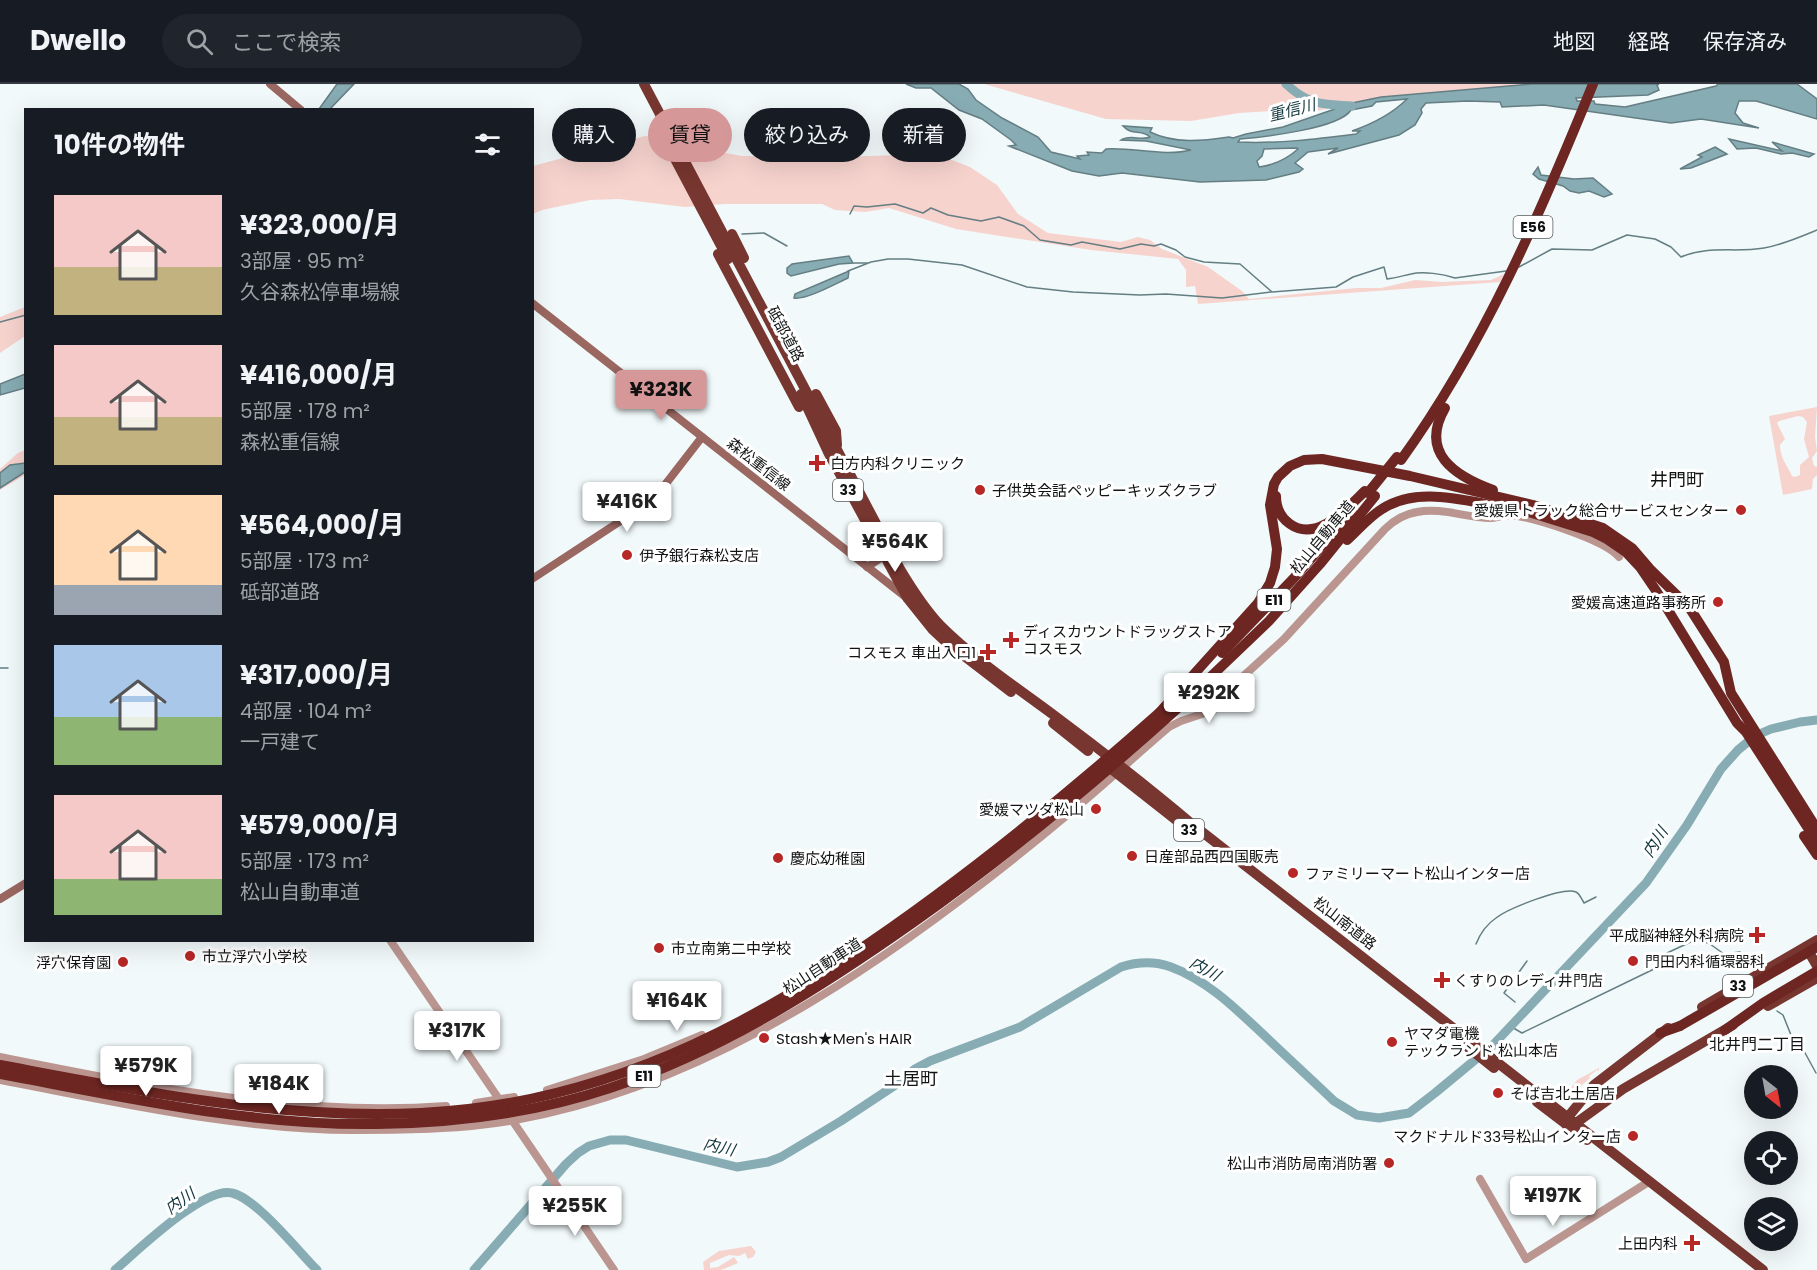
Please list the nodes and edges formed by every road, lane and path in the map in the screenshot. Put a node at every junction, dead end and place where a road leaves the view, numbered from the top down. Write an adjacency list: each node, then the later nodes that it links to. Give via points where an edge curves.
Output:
1 (270, 84): 5 (main road)
2 (636, 84): 10 (highway, 砥部道路 / 33)
3 (644, 84): 10 (highway, 砥部道路 / 33)
4 (1593, 84): 9 (highway, E56, via 1523,249)
5 (299, 108)
6 (732, 234): 12 (highway, via 836,431)
7 (710, 239): 12 (highway, via 816,439)
8 (534, 305): 11 (main road, 森松重信線)
9 (1464, 366): 13 (highway, bridge, via 1432,417); 14 (highway, via 1439,418 1438,448 1455,471)
10 (796, 377): 12 (highway, 砥部道路 / 33)
11 (702, 437): 18 (main road, 森松重信線); 20 (main road, via 654,499)
12 (833, 452): 15 (highway, 砥部道路 / 33)
13 (1369, 493): 14 (highway, via 1337,518 1304,529 1283,518 1276,502 1279,485 1286,475 1302,466 1321,464); 17 (highway, 松山自動車道 / E11); 22 (highway, 松山自動車道 / E11, via 1269,606)
14 (1495, 498): 17 (highway, via 1403,499 1382,509); 19 (highway, via 1593,532 1626,552); 19 (highway, via 1583,521 1614,534 1632,548); 22 (highway, via 1322,459 1290,466 1278,477 1272,492 1270,506 1277,549 1270,583)
15 (888, 555): 18 (main road); 21 (highway, 砥部道路 / 33)
16 (1619, 557): 24 (street, via 1595,540 1508,515 1491,518 1426,510 1403,516 1385,529 1304,620 1202,714 1169,727)
17 (1320, 564): 22 (highway, 松山自動車道 / E11, via 1269,621)
18 (867, 567): 21 (main road, 森松重信線)
19 (1648, 572): 23 (highway, via 1737,723); 23 (highway, via 1689,607 1724,662 1731,693)
20 (534, 578)
21 (911, 596): 24 (highway, 松山南道路 / 33, via 953,637)
22 (1175, 702): 40 (highway, 松山自動車道 / E11, bridge, via 997,849 832,968 745,1020 608,1079 476,1108 374,1114 196,1100); 41 (highway, 松山自動車道 / E11, bridge, via 1105,772 981,873 847,969 758,1024 610,1088 531,1109 479,1117 340,1123 194,1109)
23 (1749, 733): 25 (highway, via 1780,759); 26 (highway); 27 (highway)
24 (1120, 770): 44 (street, via 948,909 809,1003 736,1044 670,1074 585,1103); 45 (highway, 松山南道路 / 33)
25 (1817, 817)
26 (1816, 836)
27 (1817, 855)
28 (24, 884): 29 (main road)
29 (0, 899)
30 (1817, 940): 32 (highway, 33)
31 (391, 942): 43 (street)
32 (1811, 947): 34 (highway); 38 (highway, 33); 38 (highway, 33, bridge, via 1680,1026)
33 (848, 950): 43 (street, via 766,1002 693,1039 555,1088)
34 (1817, 966)
35 (1817, 972): 37 (highway, 33)
36 (1817, 978): 37 (highway, 33)
37 (1725, 1030): 45 (highway, 33)
38 (1660, 1034): 45 (highway, 33, via 1594,1085 1575,1107)
39 (0, 1057): 43 (street, via 209,1094 309,1106 399,1108)
40 (0, 1065)
41 (0, 1074)
42 (0, 1080): 44 (street, via 150,1108 272,1125 357,1130)
43 (499, 1099): 44 (street)
44 (512, 1121): 48 (street)
45 (1570, 1122): 47 (highway, 松山南道路 / 33)
46 (1480, 1179): 47 (street, via 1526,1259)
47 (1647, 1182): 49 (highway, 松山南道路 / 33); 50 (highway, 松山南道路 / 33)
48 (614, 1270)
49 (1752, 1270)
50 (1763, 1270)

